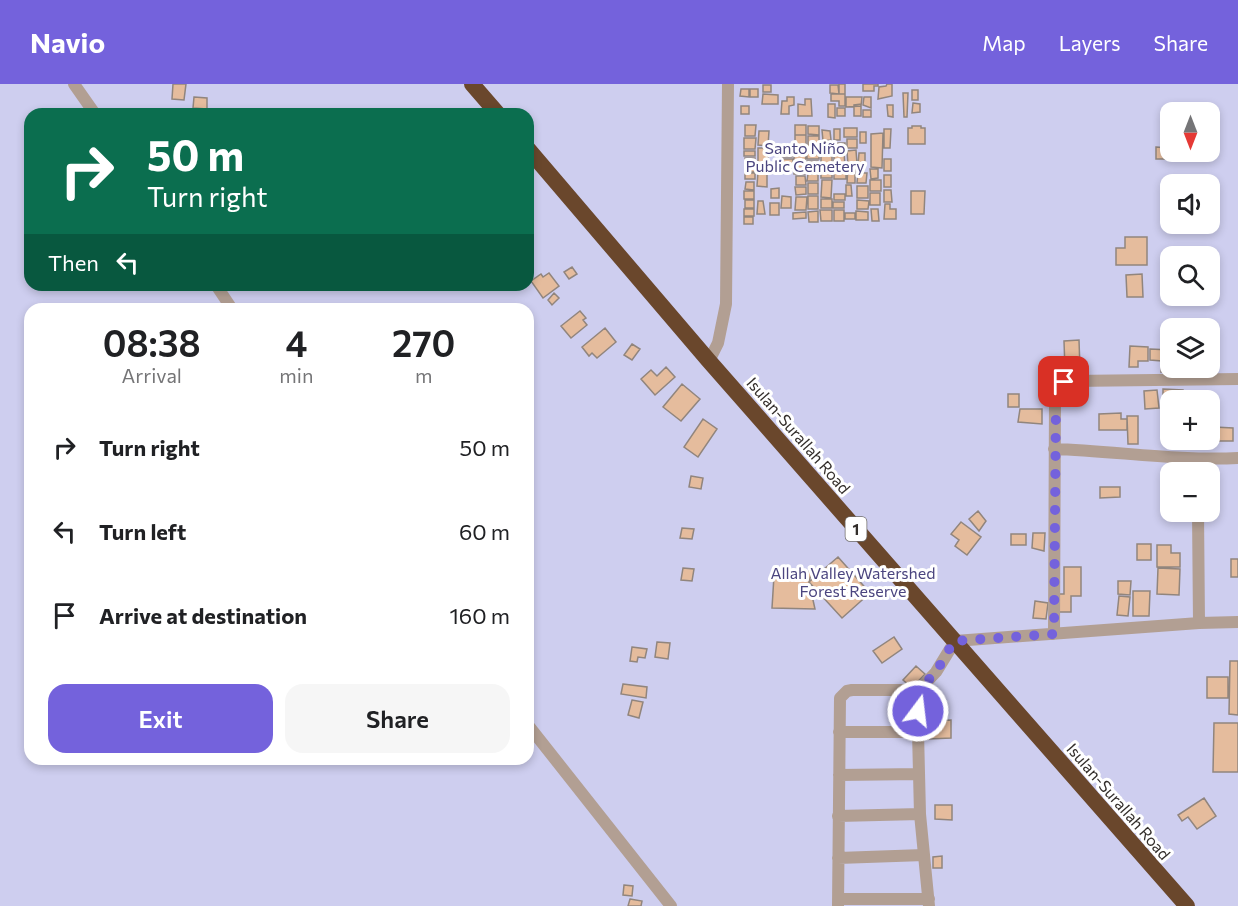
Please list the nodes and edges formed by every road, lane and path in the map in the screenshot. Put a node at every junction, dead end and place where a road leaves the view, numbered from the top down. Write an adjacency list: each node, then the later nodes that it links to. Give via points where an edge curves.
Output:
1 (74, 84): 4 (street)
2 (472, 84): 5 (highway)
3 (728, 84): 7 (street, via 726,304 718,343)
4 (91, 108)
5 (493, 108)
6 (534, 156): 7 (highway, Isulan-Surallah Road / 1)
7 (709, 361): 17 (highway, Isulan-Surallah Road / 1)
8 (1238, 379): 9 (street, via 1064,382 1056,397)
9 (1054, 449): 11 (street); 16 (street)
10 (1238, 458): 12 (street)
11 (1164, 462)
12 (1218, 462)
13 (1198, 522): 15 (street)
14 (1238, 622): 15 (street)
15 (1199, 623): 16 (street)
16 (1054, 634): 17 (street)
17 (954, 641): 18 (street, via 936,672); 31 (highway, Isulan-Surallah Road / 1)
18 (919, 690): 19 (street, via 847,691 840,698); 20 (street)
19 (838, 732): 20 (street); 23 (street)
20 (918, 732): 22 (street)
21 (534, 733): 30 (street)
22 (919, 774): 23 (street); 24 (street)
23 (838, 775): 25 (street)
24 (920, 814): 25 (street); 26 (street)
25 (838, 816): 27 (street)
26 (924, 855): 27 (street); 29 (street)
27 (838, 858): 28 (street)
28 (838, 902): 29 (street)
29 (929, 902)
30 (671, 906)
31 (1187, 906)

